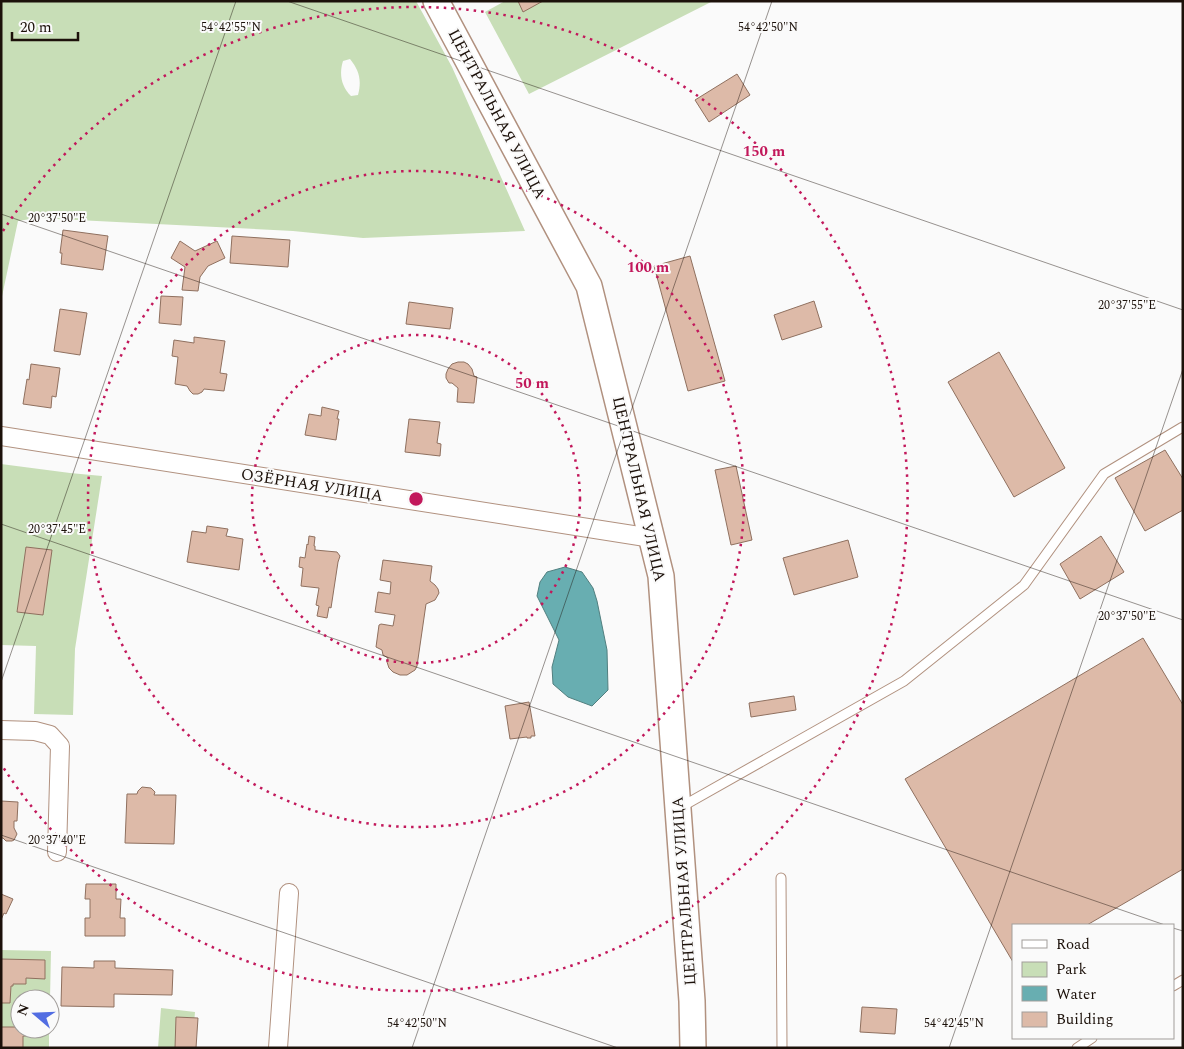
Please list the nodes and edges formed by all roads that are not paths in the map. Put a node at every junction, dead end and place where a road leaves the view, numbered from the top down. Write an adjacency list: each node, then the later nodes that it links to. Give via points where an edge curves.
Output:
1 (436, 1): 4 (main road, ЦЕНТРАЛЬНАЯ УЛИЦА, via 589,286)
2 (1183, 428): 6 (lane, via 1104,474 1024,585 904,681)
3 (1, 436): 4 (street, ОЗЁРНАЯ УЛИЦА)
4 (652, 538): 6 (main road, ЦЕНТРАЛЬНАЯ УЛИЦА, via 662,576)
5 (1, 730): 7 (street, via 50,735 60,746)
6 (678, 808): 12 (main road, ЦЕНТРАЛЬНАЯ УЛИЦА)
7 (57, 852)
8 (781, 878): 13 (lane)
9 (289, 893): 11 (street)
10 (1090, 1039): 14 (lane)
11 (278, 1048)
12 (693, 1048)
13 (782, 1048)
14 (1076, 1048)

